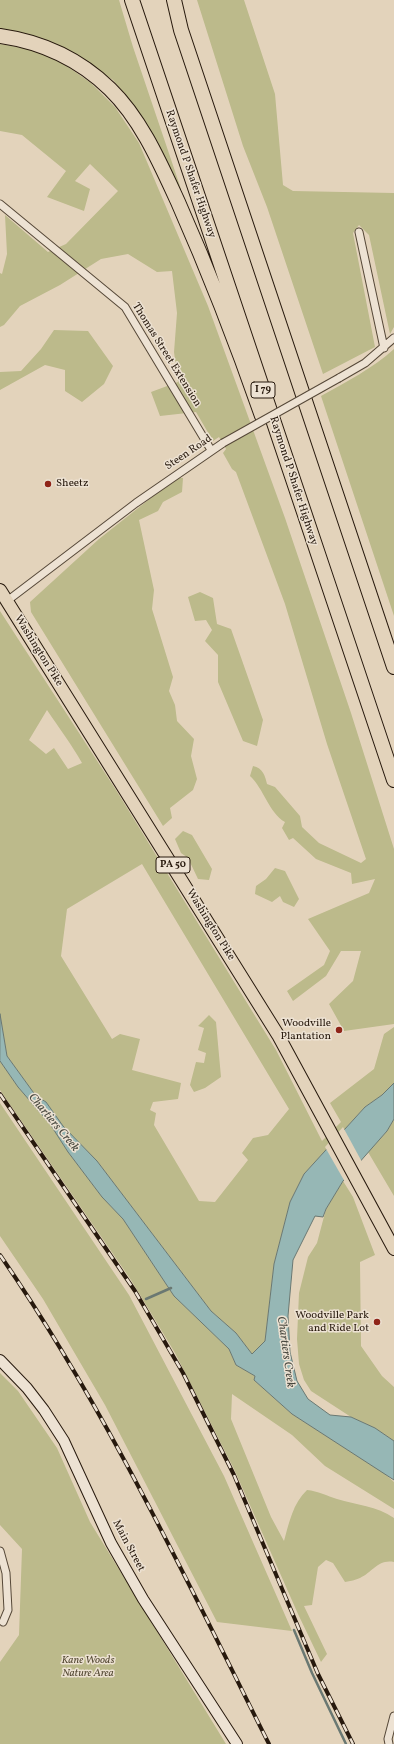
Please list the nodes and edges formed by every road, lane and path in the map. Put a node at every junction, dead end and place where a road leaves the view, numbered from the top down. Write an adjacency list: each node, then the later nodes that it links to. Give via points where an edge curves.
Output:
1 (132, 0): 11 (highway, Raymond P Shafer Highway / I 79)
2 (174, 0): 12 (highway, via 181,30)
3 (0, 36): 11 (highway, via 48,47 91,72 124,105 149,144 198,248 258,405 294,512)
4 (0, 204): 8 (street, Thomas Street Extension, via 125,307)
5 (360, 232): 7 (street)
6 (394, 338): 7 (street, Steen Road)
7 (384, 348): 8 (street, Steen Road, bridge, via 365,363)
8 (211, 450): 10 (street, Steen Road, via 136,503)
9 (0, 590): 10 (main road, Washington Pike / PA 50)
10 (7, 601): 14 (main road, Washington Pike / PA 50, via 260,1006 332,1132)
11 (346, 638): 13 (highway, Raymond P Shafer Highway / I 79)
12 (394, 667)
13 (394, 780)
14 (394, 1249)
15 (0, 1360): 19 (street, Main Street, via 36,1399 64,1441 111,1544 143,1599)
16 (0, 1551): 17 (street, via 6,1573 8,1610)
17 (3, 1622)
18 (394, 1716): 20 (street)
19 (237, 1744)
20 (389, 1744)

